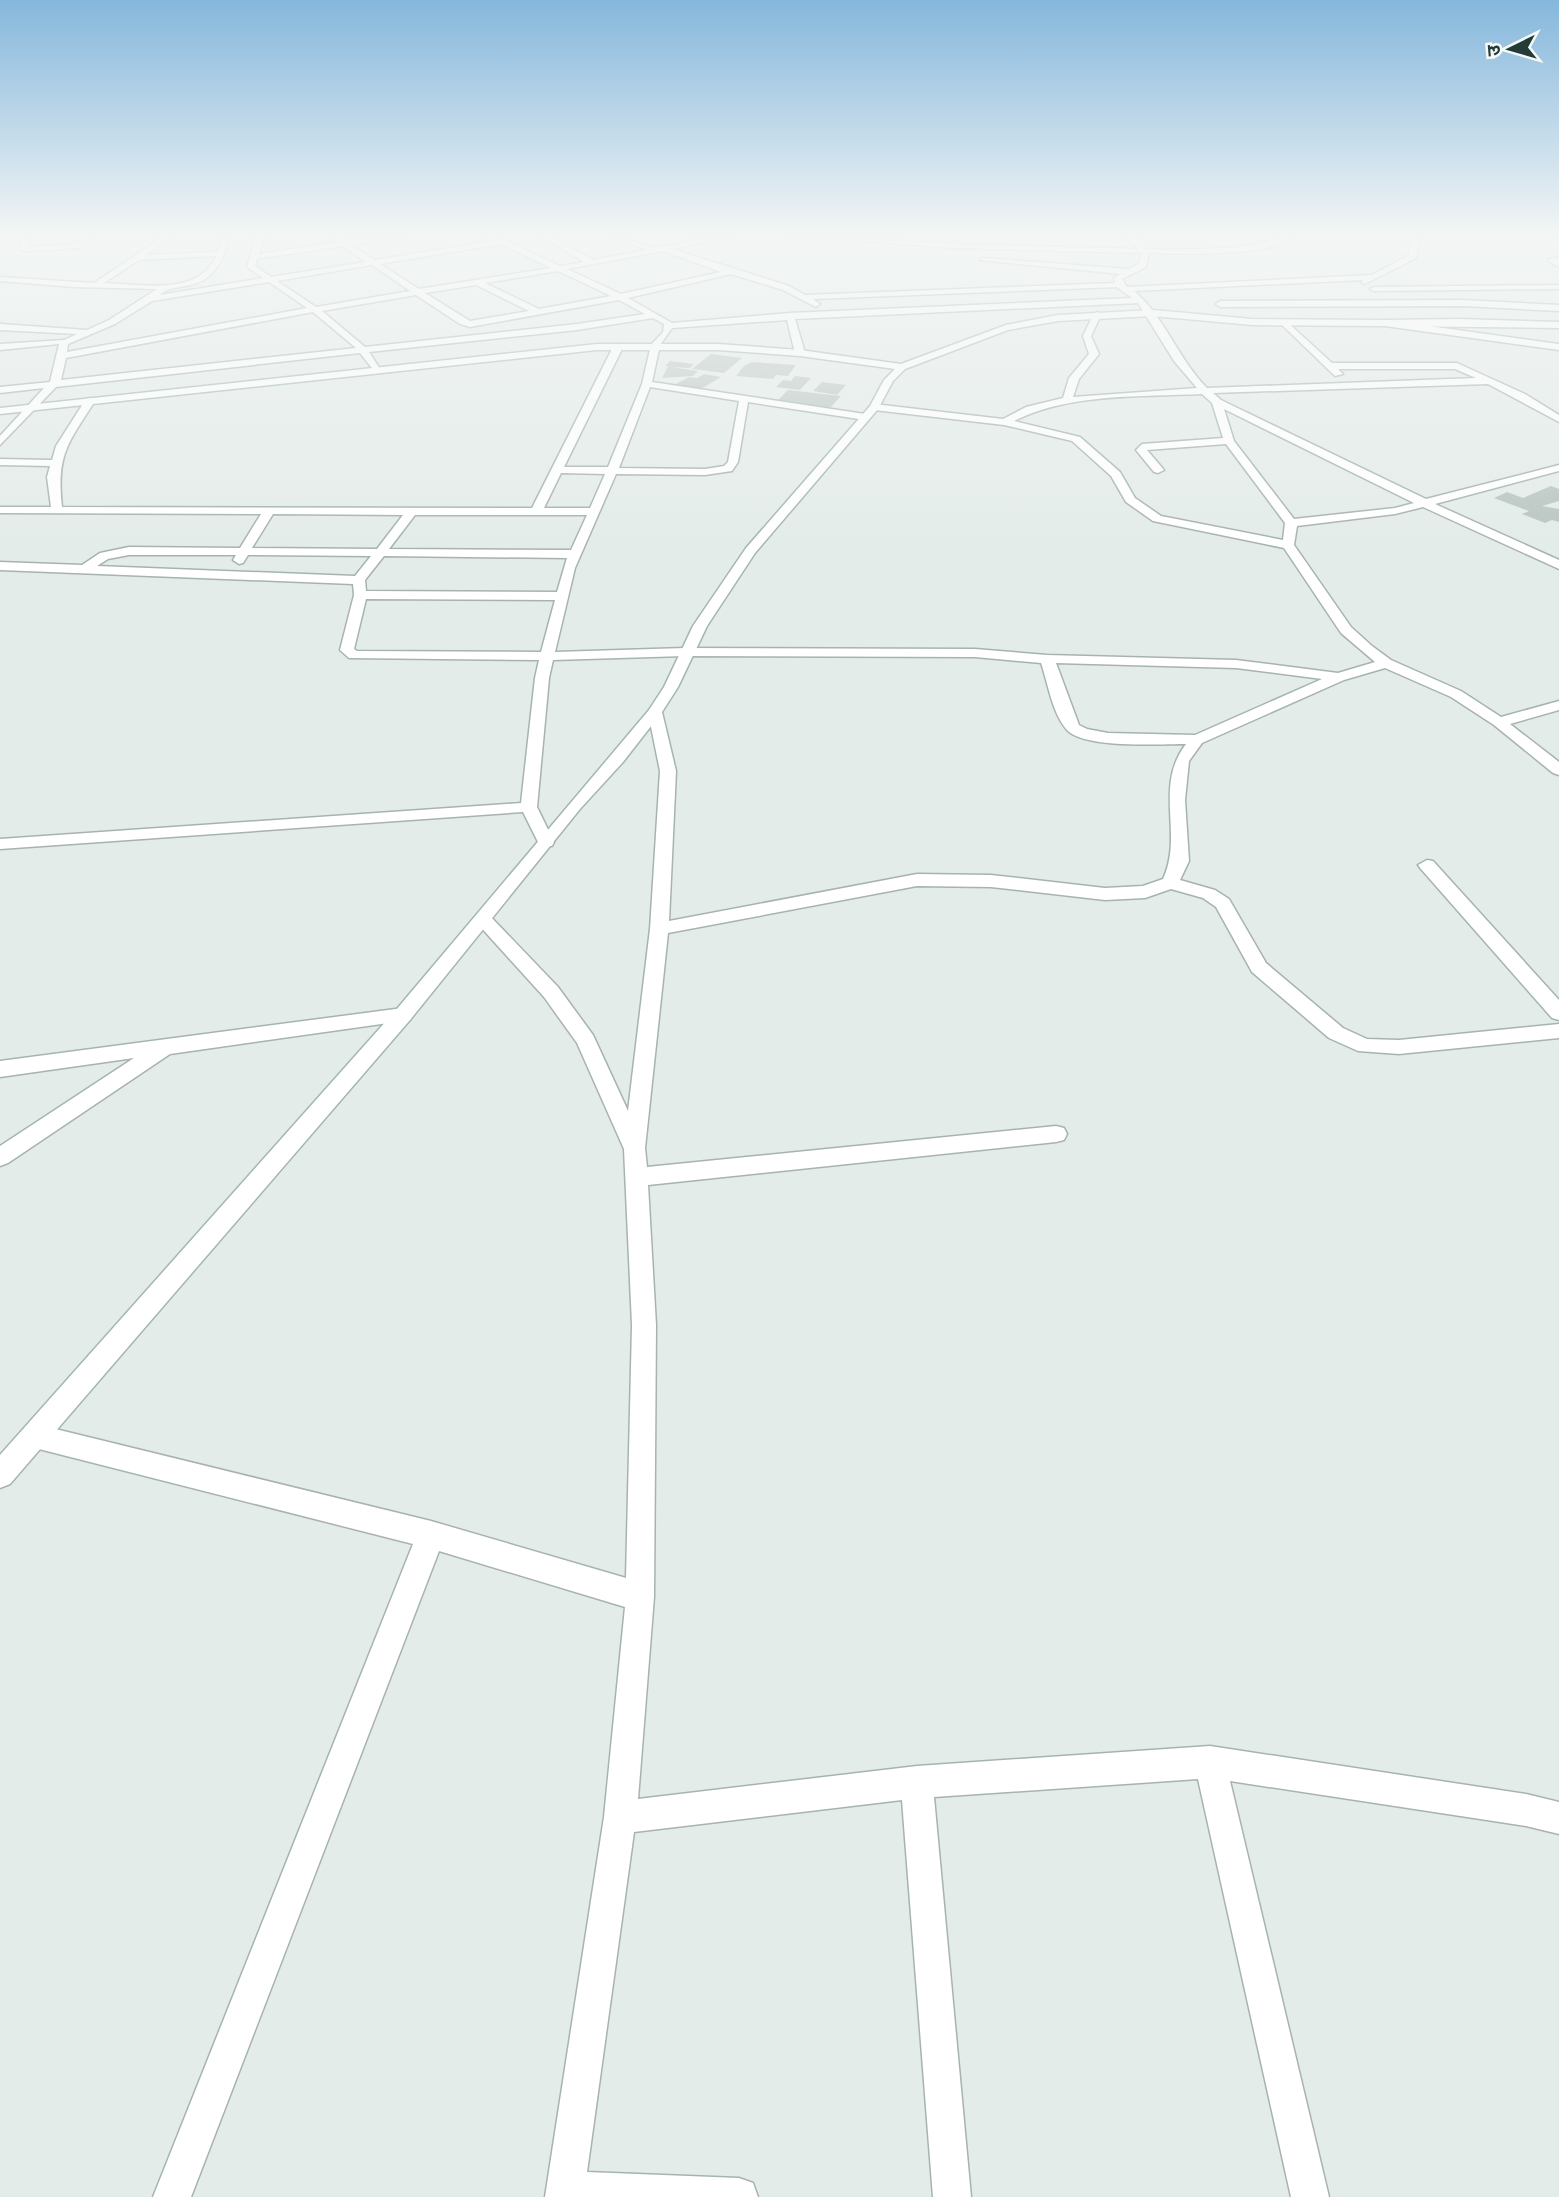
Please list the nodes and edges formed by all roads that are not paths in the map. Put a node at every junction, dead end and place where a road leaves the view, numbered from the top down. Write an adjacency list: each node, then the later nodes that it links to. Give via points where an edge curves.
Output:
1 (76, 338): 13 (street)
2 (157, 338): 21 (street)
3 (347, 338): 19 (street)
4 (478, 338): 19 (street)
5 (555, 338): 18 (street)
6 (661, 338): 14 (street)
7 (796, 338): 20 (street)
8 (980, 338): 22 (street)
9 (1088, 338): 32 (street, via 1094,354 1074,378)
10 (1166, 338): 30 (street)
11 (1300, 338): 23 (street)
12 (1490, 338): 17 (street)
13 (69, 340): 15 (street); 21 (street)
14 (656, 345): 16 (street); 20 (street); 28 (street)
15 (0, 346)
16 (618, 347): 18 (street); 45 (street)
17 (1559, 347)
18 (565, 349): 24 (street)
19 (363, 350): 24 (street); 27 (street)
20 (800, 353): 22 (street)
21 (60, 356): 27 (street)
22 (902, 366): 37 (street)
23 (1329, 366): 25 (street, via 1446,365); 26 (street)
24 (375, 369): 33 (street)
25 (1488, 381): 26 (street); 38 (street)
26 (1348, 382): 30 (street)
27 (54, 384): 29 (street); 35 (street)
28 (647, 384): 31 (street); 47 (street)
29 (0, 390)
30 (1202, 390): 32 (street); 34 (street)
31 (744, 399): 37 (street); 47 (street, via 728,469)
32 (1067, 400): 39 (street, via 1030,409)
33 (90, 401): 35 (street); 43 (street, via 61,446)
34 (1217, 402): 40 (street); 48 (street)
35 (34, 407): 36 (street); 41 (street)
36 (0, 411)
37 (869, 412): 39 (street); 67 (street, via 750,551)
38 (1559, 419)
39 (1004, 422): 56 (street, via 1076,439 1116,474 1130,500 1157,519)
40 (1228, 441): 46 (street, via 1142,447); 55 (street)
41 (0, 442)
42 (0, 462): 43 (street)
43 (56, 463): 51 (street)
44 (1559, 468): 48 (street)
45 (556, 470): 47 (street); 53 (street)
46 (1158, 470)
47 (612, 471): 54 (street)
48 (1426, 504): 55 (street); 60 (street)
49 (0, 510): 51 (street)
50 (413, 510): 52 (street); 53 (street); 58 (street)
51 (57, 511): 52 (street)
52 (269, 511): 57 (street)
53 (536, 512): 54 (street)
54 (594, 512): 59 (street)
55 (1291, 523): 56 (street)
56 (1288, 545): 70 (street, via 1346,630)
57 (244, 552): 58 (street); 62 (street, via 118,552); 63 (street)
58 (381, 553): 59 (street); 64 (street)
59 (575, 554): 66 (street)
60 (1559, 565)
61 (0, 566): 62 (street)
62 (86, 568): 63 (street)
63 (227, 576): 64 (street)
64 (359, 580): 65 (street)
65 (360, 595): 66 (street); 68 (street, via 347,650 354,655)
66 (562, 596): 68 (street)
67 (685, 652): 68 (street); 69 (street, via 975,653); 73 (street)
68 (548, 656): 77 (street)
69 (1047, 659): 71 (street, via 1236,664); 75 (street, via 1067,719 1083,733)
70 (1385, 663): 71 (street); 74 (street, via 1456,694)
71 (1339, 677): 75 (street)
72 (1559, 705): 74 (street)
73 (655, 712): 78 (street); 83 (street, via 668,771)
74 (1499, 722): 76 (street)
75 (1197, 740): 81 (street, via 1181,761 1177,800 1180,861)
76 (1559, 770)
77 (529, 807): 78 (street); 79 (street)
78 (546, 842): 82 (street)
79 (0, 845)
80 (1427, 864): 84 (street)
81 (1170, 883): 83 (street, via 1145,892 1105,894 991,881 917,880); 86 (street, via 1223,903 1259,967 1336,1033 1366,1045 1399,1047)
82 (483, 919): 85 (street); 91 (street, via 551,992 586,1040)
83 (659, 929): 91 (street)
84 (1559, 1013)
85 (404, 1015): 87 (street); 92 (street)
86 (1559, 1031)
87 (168, 1046): 88 (street); 90 (street)
88 (0, 1069)
89 (1056, 1134): 91 (street)
90 (0, 1157)
91 (636, 1163): 95 (street, via 644,1325)
92 (35, 1436): 93 (street); 94 (street)
93 (0, 1475)
94 (431, 1535): 95 (street); 101 (street)
95 (640, 1597): 98 (street)
96 (1210, 1762): 97 (street); 99 (street); 104 (street)
97 (917, 1782): 98 (street); 103 (street)
98 (620, 1817): 100 (street)
99 (1559, 1818)
100 (564, 2193): 102 (street)
101 (172, 2197)
102 (739, 2197)
103 (952, 2197)
104 (1310, 2197)

